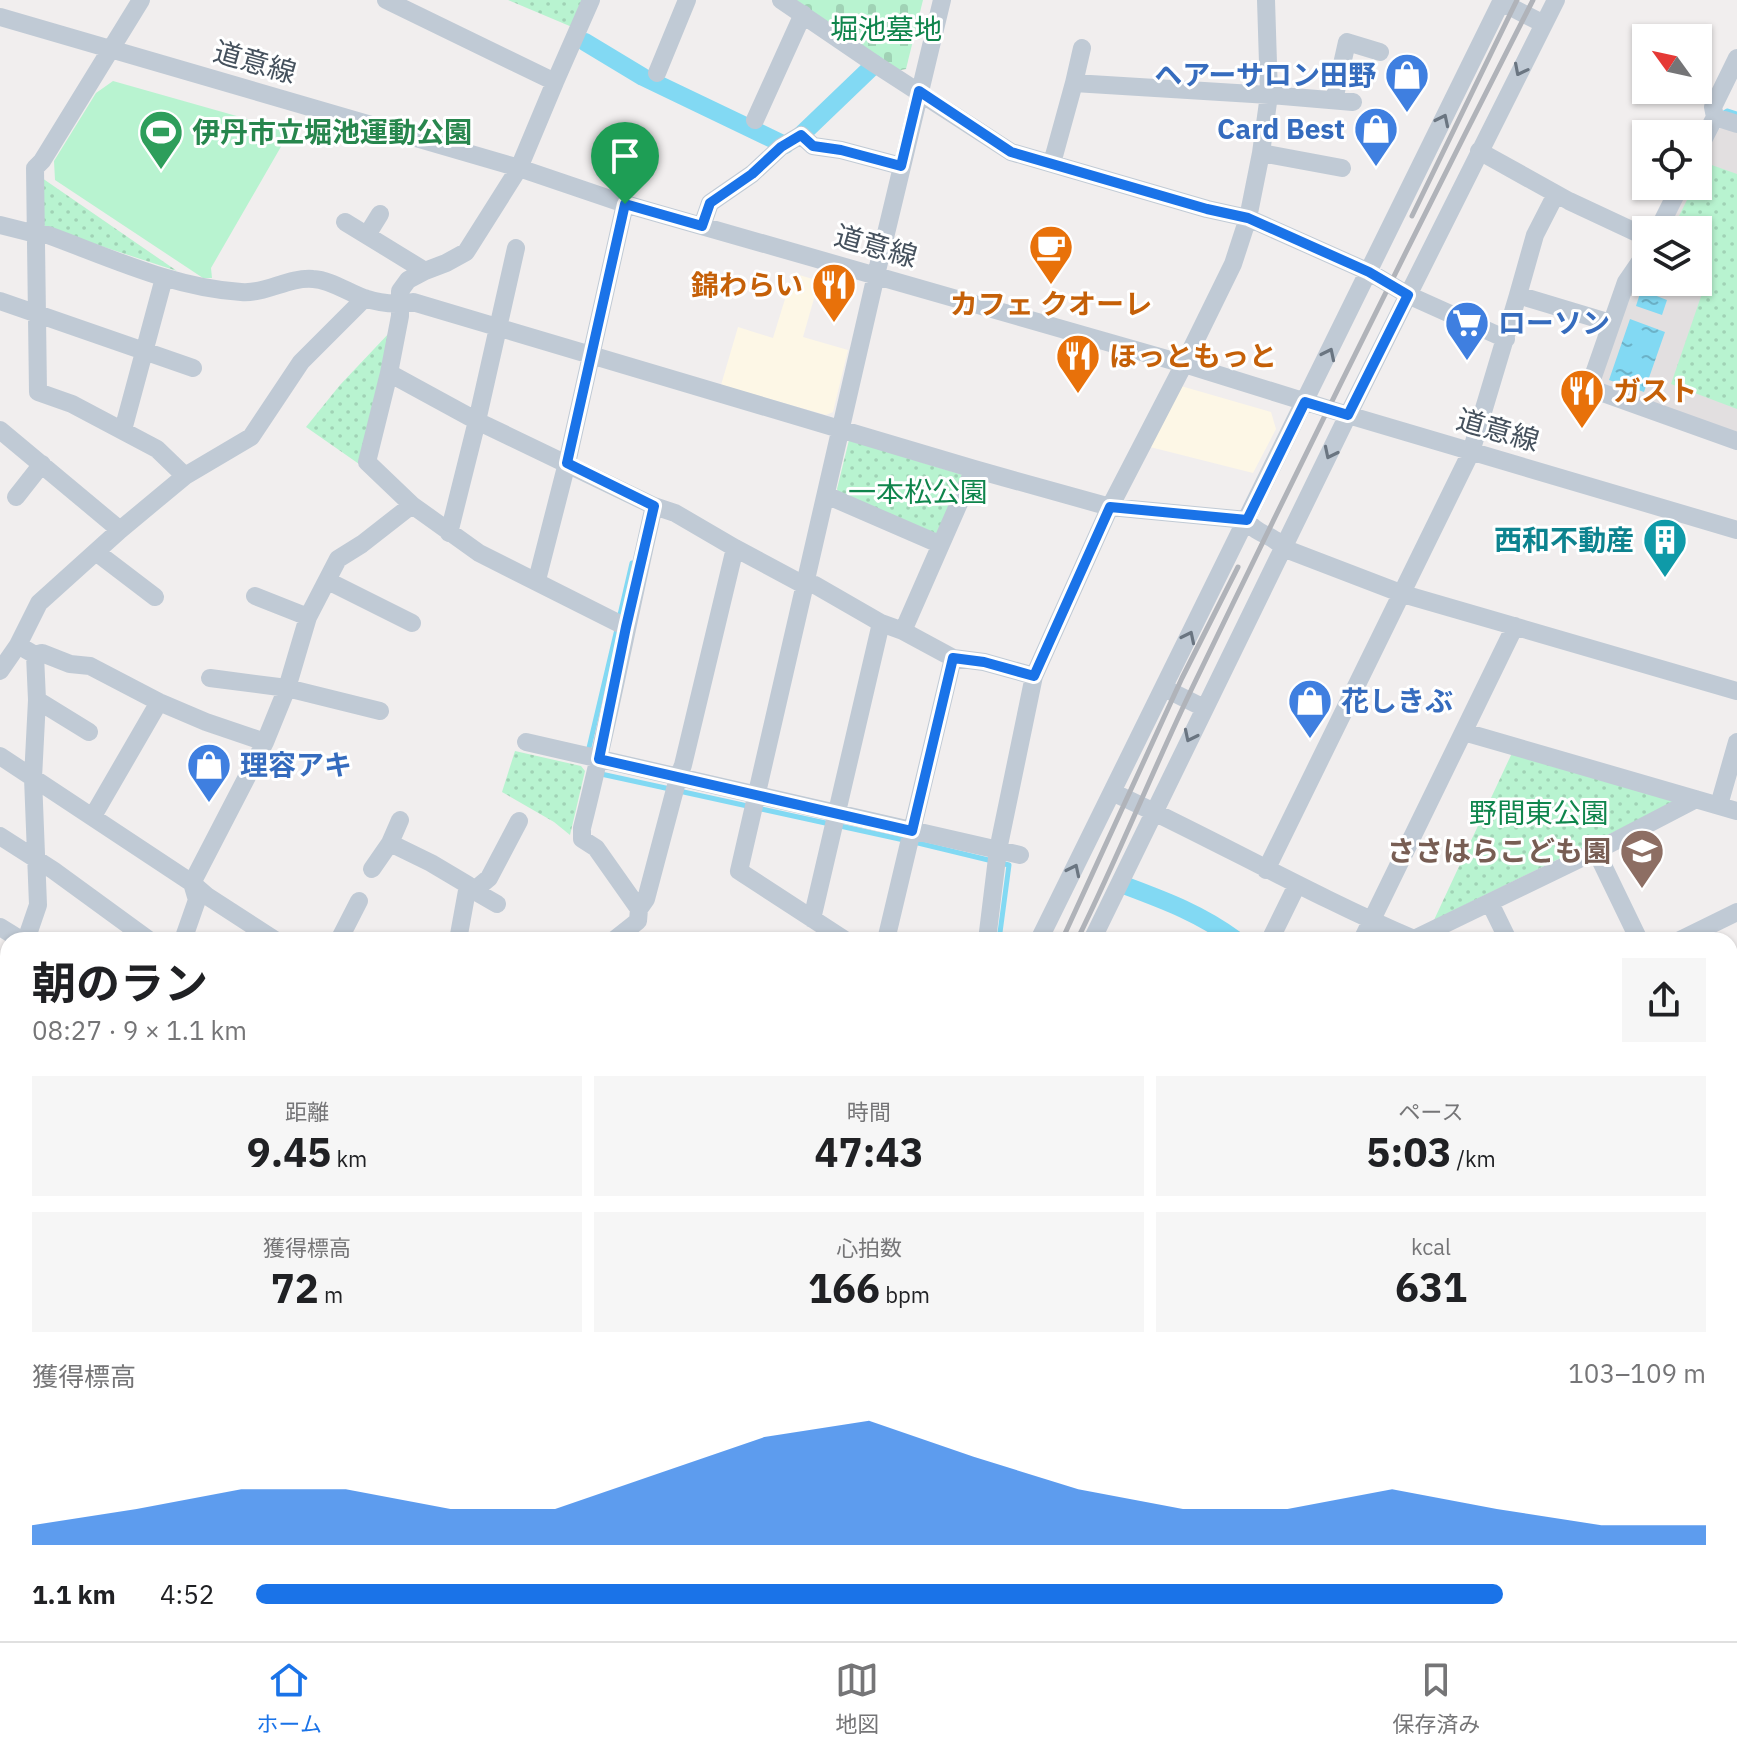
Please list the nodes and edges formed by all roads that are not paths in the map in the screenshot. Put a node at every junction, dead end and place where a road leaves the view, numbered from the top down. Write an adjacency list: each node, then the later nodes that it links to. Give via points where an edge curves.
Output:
1 (141, 0): 14 (street)
2 (386, 0): 18 (street)
3 (591, 0): 18 (street)
4 (687, 0): 17 (street)
5 (781, 0): 10 (street)
6 (942, 0): 20 (street)
7 (1266, 0): 21 (street)
8 (1556, 0): 12 (street)
9 (1501, 1): 12 (street); 44 (street, one-way to 9)
10 (803, 14): 20 (street); 23 (street)
11 (0, 17): 14 (street, 道意線)
12 (1544, 24): 26 (street, one-way to 26)
13 (1082, 48): 19 (street)
14 (110, 49): 30 (street, 道意線); 40 (street, via 35,168)
15 (1380, 52): 21 (street, via 1347,42 1344,101)
16 (1737, 58): 22 (street, via 1713,107)
17 (657, 73)
18 (555, 82): 30 (street)
19 (1074, 83): 21 (street); 28 (street)
20 (919, 91): 28 (street, via 1011,152); 29 (street)
21 (1269, 95): 27 (street)
22 (1715, 117): 24 (street); 25 (street)
23 (755, 120)
24 (1712, 123)
25 (1737, 124)
26 (1479, 151): 32 (street); 48 (street)
27 (1261, 153): 31 (street); 35 (street)
28 (1052, 163): 35 (street)
29 (901, 166): 38 (street, via 813,146 801,135 710,203); 46 (street)
30 (519, 168): 33 (street, 道意線); 43 (street, via 466,252)
31 (1342, 168)
32 (1556, 194): 39 (street); 49 (street, via 1535,235)
33 (625, 204): 38 (street, 道意線); 58 (street)
34 (380, 214): 41 (street)
35 (1248, 218): 44 (street); 59 (street, via 1233,264)
36 (345, 222): 41 (street)
37 (0, 225): 40 (street)
38 (702, 226): 46 (street, 道意線)
39 (1632, 230)
40 (36, 234): 47 (street); 53 (street)
41 (367, 235): 43 (street)
42 (516, 248): 55 (street)
43 (425, 271): 52 (street, via 408,280 400,291)
44 (1369, 272): 48 (street); 62 (street, one-way to 44)
45 (1632, 273): 54 (street)
46 (876, 275): 59 (street, 道意線); 65 (street)
47 (164, 278): 50 (street, via 246,293 316,279); 57 (street)
48 (1408, 295): 56 (street); 63 (street)
49 (1518, 295): 54 (street); 56 (street)
50 (365, 298): 52 (street); 73 (street, via 301,362 251,437)
51 (0, 301): 53 (street)
52 (400, 304): 55 (street, via 413,302); 61 (street)
53 (36, 312): 57 (street); 67 (street, via 38,392)
54 (1611, 323): 68 (street, via 1589,388)
55 (498, 329): 58 (street); 64 (street)
56 (1506, 339): 69 (street)
57 (144, 351): 60 (street); 67 (street)
58 (590, 355): 65 (street); 70 (street)
59 (1184, 364): 62 (street, 道意線); 78 (street)
60 (193, 368)
61 (389, 373): 64 (street); 76 (street, via 367,462)
62 (1305, 402): 63 (street, 道意線); 79 (street)
63 (1348, 415): 69 (street, 道意線); 85 (street, one-way to 85)
64 (477, 421): 70 (street); 82 (street)
65 (841, 428): 72 (street); 74 (street)
66 (0, 430): 71 (street)
67 (123, 430): 73 (street, via 157,449)
68 (1737, 441)
69 (1471, 452): 81 (street, 道意線); 90 (street)
70 (567, 463): 77 (street); 87 (street)
71 (42, 464): 75 (street); 80 (street)
72 (974, 469): 78 (street); 83 (street)
73 (185, 476): 80 (street)
74 (826, 495): 83 (street); 89 (street)
75 (16, 497)
76 (412, 505): 82 (street); 88 (street, via 338,559)
77 (654, 506): 84 (street); 97 (street)
78 (1110, 507): 79 (street); 102 (street)
79 (1247, 520): 85 (street); 105 (street, one-way to 79)
80 (120, 530): 86 (street)
81 (1737, 530)
82 (449, 533): 87 (street)
83 (939, 544): 98 (street)
84 (735, 548): 89 (street); 119 (street)
85 (1283, 548): 90 (street); 109 (street)
86 (96, 552): 92 (street); 99 (street, via 39,603)
87 (537, 580): 97 (street)
88 (328, 581): 93 (street); 94 (street)
89 (804, 585): 95 (street, via 815,585); 121 (street)
90 (1403, 594): 96 (street); 137 (street)
91 (255, 596): 93 (street)
92 (155, 597)
93 (308, 617): 104 (street)
94 (412, 623)
95 (881, 623): 98 (street); 125 (street)
96 (1515, 626): 106 (street); 112 (street)
97 (626, 627): 117 (street)
98 (903, 631): 100 (street)
99 (26, 650): 101 (street); 107 (street); 108 (street, via 90,666)
100 (953, 658): 102 (street); 129 (street)
101 (0, 671)
102 (1034, 676): 132 (street)
103 (210, 678): 104 (street)
104 (287, 688): 110 (street); 113 (street)
105 (1164, 688): 109 (street); 120 (street)
106 (1737, 691)
107 (37, 700): 111 (street); 118 (street)
108 (159, 702): 113 (street); 126 (street)
109 (1204, 708): 124 (street, one-way to 124)
110 (380, 711)
111 (89, 732)
112 (1464, 732): 122 (street); 147 (street)
113 (265, 742): 138 (street)
114 (526, 742): 117 (street)
115 (1737, 742): 123 (street)
116 (0, 756): 118 (street)
117 (599, 759): 119 (street); 144 (street, via 582,839 596,848)
118 (33, 778): 126 (street); 135 (street)
119 (678, 778): 121 (street); 144 (street)
120 (1112, 792): 124 (street); 158 (street, one-way to 120)
121 (756, 795): 125 (street); 146 (street, via 739,871)
122 (1696, 799): 123 (street); 133 (street)
123 (1728, 808)
124 (1153, 811): 137 (street); 159 (street)
125 (836, 813): 129 (street); 146 (street)
126 (93, 816): 138 (street)
127 (400, 820): 131 (street)
128 (519, 821): 140 (street, via 489,878)
129 (912, 831): 132 (street); 156 (street)
130 (0, 836): 135 (street)
131 (390, 843): 136 (street); 140 (street)
132 (998, 850): 134 (street); 157 (street)
133 (1596, 851): 142 (street); 165 (street)
134 (1020, 855)
135 (36, 859): 148 (street, via 38,905); 149 (street)
136 (372, 869)
137 (1266, 870): 139 (street)
138 (192, 883): 150 (street, via 197,900); 151 (street)
139 (1297, 885): 147 (street); 160 (street)
140 (469, 890): 143 (street); 153 (street)
141 (359, 901): 152 (street)
142 (1490, 903): 163 (street); 164 (street)
143 (497, 904)
144 (639, 909): 154 (street, via 638,921)
145 (1737, 912): 166 (street)
146 (812, 919): 155 (street)
147 (1372, 921): 161 (street); 162 (street)
148 (26, 932)
149 (138, 932)
150 (186, 932)
151 (262, 932)
152 (343, 932)
153 (460, 932)
154 (624, 932)
155 (832, 932)
156 (888, 932)
157 (988, 932)
158 (1043, 932)
159 (1096, 932)
160 (1274, 932)
161 (1366, 932)
162 (1398, 932)
163 (1429, 932)
164 (1504, 932)
165 (1635, 932)
166 (1696, 932)

